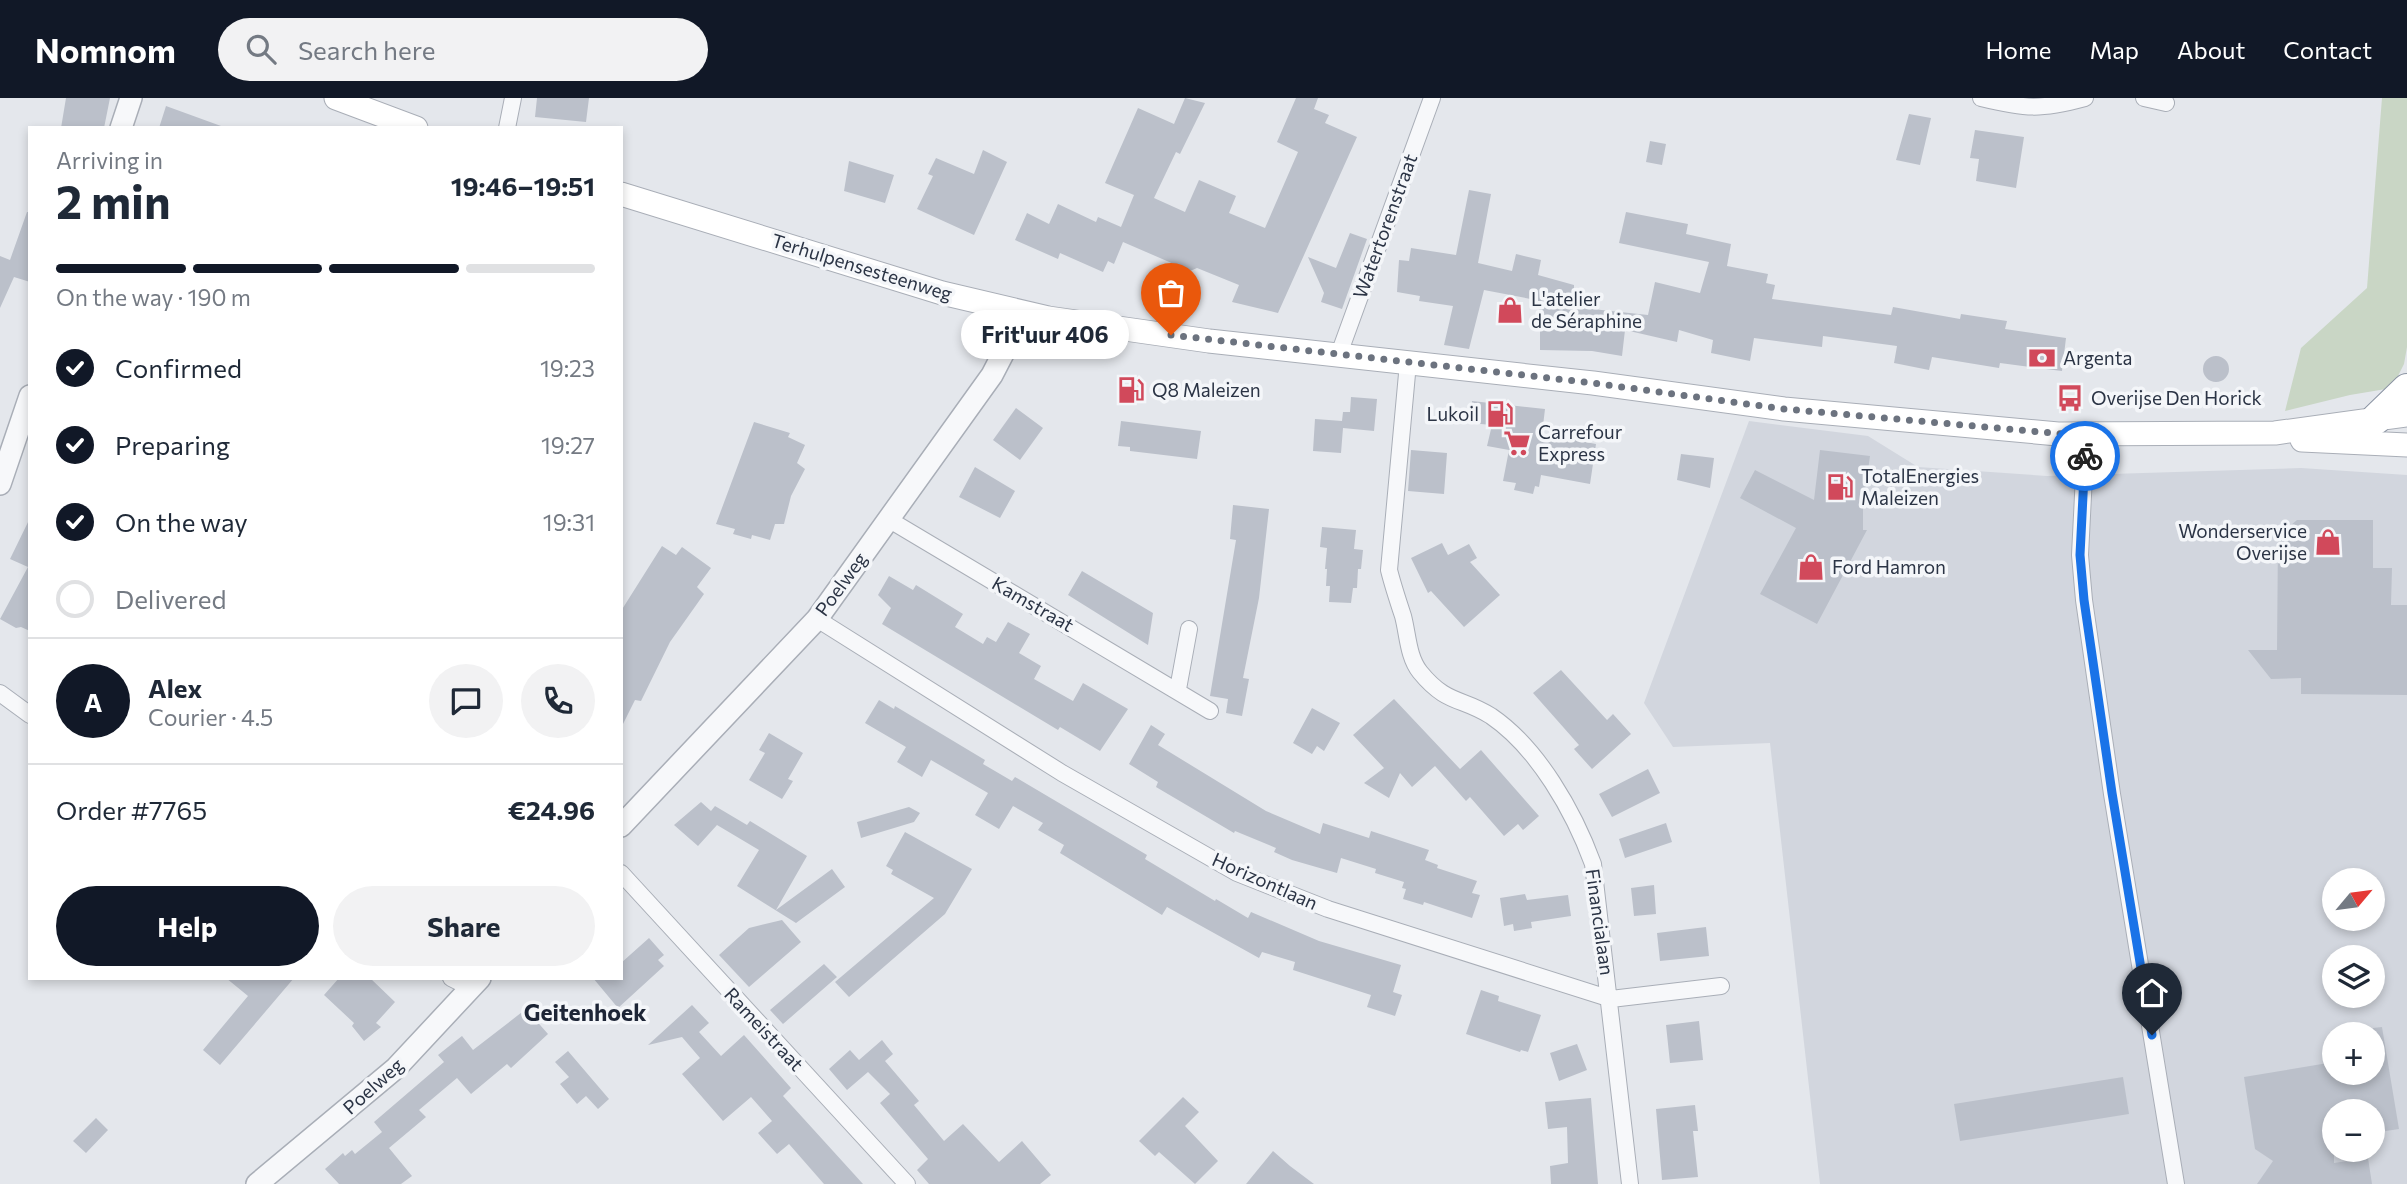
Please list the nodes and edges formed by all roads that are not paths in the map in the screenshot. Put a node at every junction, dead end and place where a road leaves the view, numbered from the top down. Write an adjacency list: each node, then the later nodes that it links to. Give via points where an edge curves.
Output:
1 (131, 98): 9 (street)
2 (513, 98): 11 (street)
3 (1432, 98): 14 (street, Watertorenstraat)
4 (1981, 98): 5 (street, via 2045,109)
5 (2085, 98)
6 (2144, 98): 8 (street)
7 (351, 100): 10 (main road)
8 (2166, 103)
9 (122, 126)
10 (410, 126)
11 (507, 126)
12 (623, 195): 13 (main road, Terhulpensesteenweg)
13 (1018, 312): 14 (main road, Terhulpensesteenweg, via 1209,341); 24 (street, Poelweg, via 992,375)
14 (1339, 354): 15 (main road, Terhulpensesteenweg)
15 (1408, 363): 21 (main road, Terhulpensesteenweg, via 1784,409); 35 (street, Financialaan, via 1389,570 1412,657 1442,695 1501,723 1537,762 1579,825 1593,864)
16 (2407, 389): 19 (highway)
17 (28, 402): 23 (street)
18 (2407, 415): 19 (main road, Terhulpensesteenweg)
19 (2376, 419): 20 (main road, Terhulpensesteenweg)
20 (2275, 433): 21 (main road, Terhulpensesteenweg); 22 (main road, Terhulpensesteenweg, via 2290,439)
21 (2086, 436): 39 (street, via 2080,555 2084,600)
22 (2407, 445)
23 (0, 484)
24 (888, 519): 25 (street, Poelweg); 27 (street, Kamstraat)
25 (817, 619): 31 (street, Poelweg); 35 (street, Horizontlaan, via 1062,773 1237,873 1328,909)
26 (1189, 629): 27 (street)
27 (1178, 689): 29 (street, Kamstraat)
28 (0, 693): 30 (street)
29 (1210, 711)
30 (28, 714)
31 (623, 823)
32 (623, 875): 37 (street, Rameistraat)
33 (475, 983): 36 (street, Poelweg, via 396,1068)
34 (1721, 986): 35 (street, Horizontlaan)
35 (1611, 999): 38 (street, Financialaan)
36 (257, 1184)
37 (906, 1184)
38 (1630, 1184)
39 (2176, 1184)

